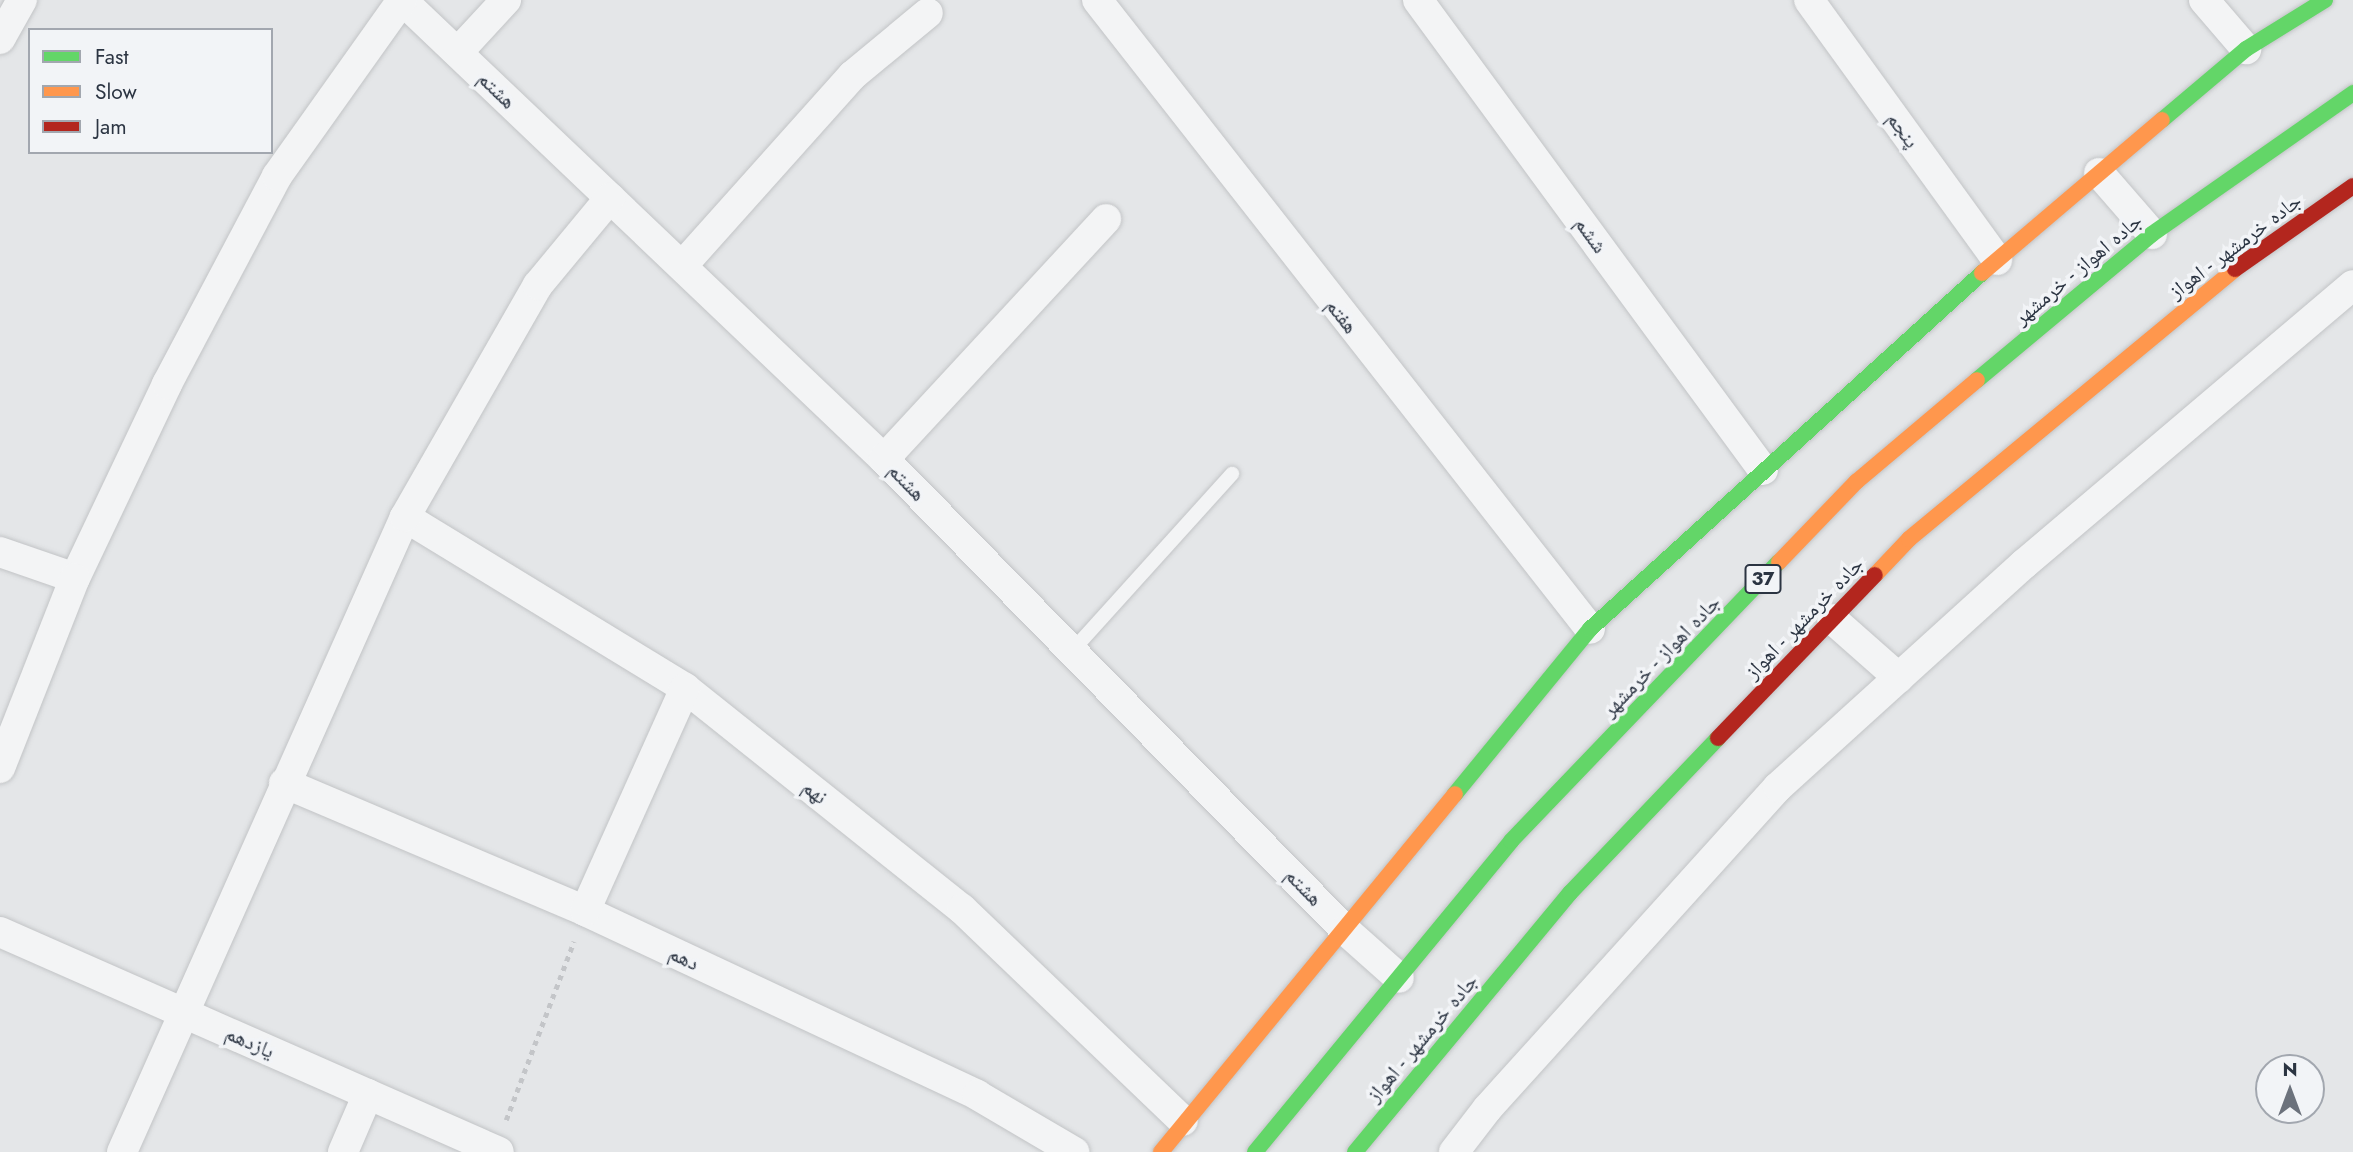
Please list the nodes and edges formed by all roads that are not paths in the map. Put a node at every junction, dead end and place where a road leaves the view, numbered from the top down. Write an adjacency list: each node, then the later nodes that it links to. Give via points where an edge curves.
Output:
1 (22, 0): 10 (street)
2 (402, 0): 12 (street, هشتم); 27 (street, via 277,176 167,384)
3 (506, 0): 12 (street)
4 (1097, 0): 29 (street, هفتم)
5 (1418, 0): 23 (street, ششم)
6 (1809, 0): 19 (street, پنجم)
7 (2204, 0): 11 (street)
8 (2325, 0): 11 (main road)
9 (928, 13): 20 (street, via 853,75)
10 (0, 39)
11 (2246, 49): 14 (main road)
12 (458, 52): 16 (street, هشتم)
13 (2353, 93): 18 (main road, جاده اهواز - خرمشهر / 37)
14 (2099, 173): 18 (street); 19 (main road)
15 (2353, 186): 28 (main road, جاده خرمشهر - اهواز, via 2222,277 1909,539)
16 (610, 198): 20 (street, هشتم); 25 (street, via 538,285)
17 (1106, 219): 22 (street)
18 (2152, 233): 38 (main road, جاده اهواز - خرمشهر / 37, via 1856,482 1511,841)
19 (1997, 260): 23 (main road)
20 (682, 266): 22 (street, هشتم)
21 (2353, 285): 31 (street, via 2024,564)
22 (884, 459): 30 (street, هشتم)
23 (1763, 470): 29 (main road)
24 (1232, 474): 30 (lane)
25 (405, 517): 32 (street, نهم); 34 (street)
26 (0, 552): 27 (street)
27 (75, 578): 33 (street)
28 (1832, 619): 31 (street); 48 (main road, جاده خرمشهر - اهواز, via 1570,892)
29 (1590, 629): 36 (main road)
30 (1072, 651): 36 (street, هشتم)
31 (1899, 678): 49 (street, via 1778,787 1487,1109)
32 (685, 688): 35 (street); 41 (street, نهم, via 962,909)
33 (0, 768)
34 (284, 783): 35 (street, دهم); 39 (street)
35 (585, 911): 45 (street, دهم, via 977,1095)
36 (1345, 930): 38 (street, هشتم); 41 (main road)
37 (0, 932): 39 (street, یازدهم)
38 (1399, 978): 47 (main road, جاده اهواز - خرمشهر / 37)
39 (183, 1012): 40 (street, یازدهم); 43 (street)
40 (368, 1094): 42 (street, یازدهم); 44 (street)
41 (1183, 1121): 46 (main road)
42 (497, 1151)
43 (122, 1152)
44 (343, 1152)
45 (1074, 1152)
46 (1161, 1152)
47 (1255, 1152)
48 (1355, 1152)
49 (1454, 1152)

